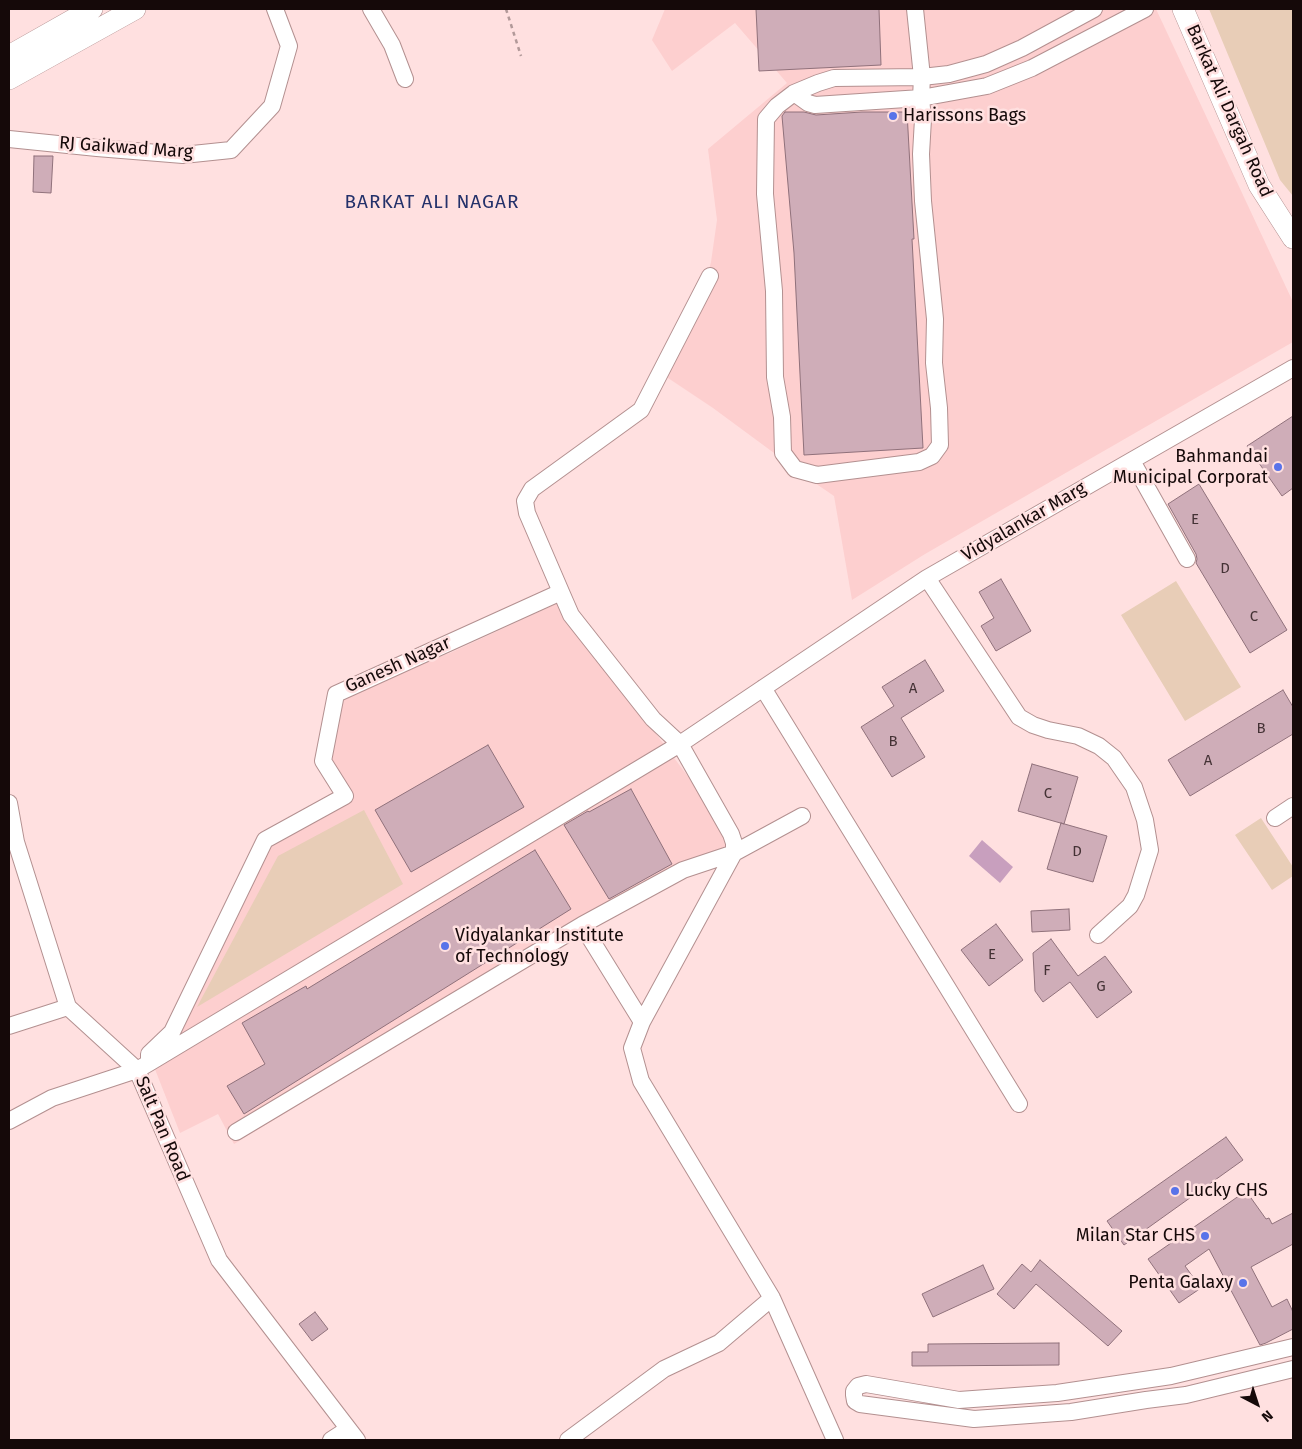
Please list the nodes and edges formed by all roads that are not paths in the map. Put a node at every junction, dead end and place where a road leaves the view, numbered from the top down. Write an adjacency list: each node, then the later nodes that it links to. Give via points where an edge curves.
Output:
1 (92, 9): 10 (main road)
2 (135, 9): 13 (main road)
3 (275, 9): 17 (street, RJ Gaikwad Marg, via 289,46 272,106 231,150 183,155)
4 (370, 9): 14 (street, via 392,45)
5 (915, 9): 12 (street)
6 (1094, 9): 9 (street)
7 (1146, 9): 11 (street)
8 (1183, 9): 18 (main road, Barkat Ali Dargah Road, via 1259,185)
9 (1022, 48): 11 (street); 12 (street, via 986,64)
10 (9, 56)
11 (1032, 68): 16 (street, via 987,86)
12 (922, 77): 15 (street, via 834,78); 16 (street)
13 (9, 79)
14 (405, 79)
15 (794, 93): 16 (street, via 815,105); 16 (street, via 766,119 765,194 774,291 775,377 782,417 783,453 796,469 817,475 919,462 932,456 940,445 934,363 935,320 923,201)
16 (921, 98)
17 (9, 139)
18 (1293, 238)
19 (710, 276): 24 (street, via 641,410 532,489 526,501 527,513)
20 (1293, 368): 21 (street, Vidyalankar Marg)
21 (1132, 461): 22 (street); 23 (street, Vidyalankar Marg)
22 (1187, 559)
23 (927, 578): 25 (street, Vidyalankar Marg); 33 (street, via 1019,717 1033,725 1078,736 1099,746 1114,758 1134,787 1145,820 1150,850 1130,906)
24 (561, 592): 26 (street, via 571,615 653,719); 37 (street, Ganesh Nagar, via 336,694 323,761 344,796 265,840 172,1032 149,1054)
25 (763, 688): 26 (street, Vidyalankar Marg); 38 (street)
26 (680, 744): 31 (street, via 732,834); 37 (street, Vidyalankar Marg)
27 (9, 802): 34 (street, via 16,842)
28 (1293, 806): 30 (street)
29 (802, 816): 31 (street)
30 (1276, 818)
31 (734, 853): 32 (street, via 682,870); 35 (street)
32 (582, 925): 35 (street); 40 (street)
33 (1098, 935)
34 (68, 1007): 36 (street); 37 (street, Salt Pan Road)
35 (642, 1022): 41 (street, via 632,1048 641,1081)
36 (9, 1026)
37 (143, 1066): 39 (street, Vidyalankar Marg, via 52,1098); 46 (street, Salt Pan Road, via 219,1260)
38 (1019, 1104)
39 (9, 1121)
40 (236, 1132)
41 (772, 1298): 48 (street, via 719,1343 664,1370); 49 (street)
42 (1293, 1347): 44 (street, via 1171,1376)
43 (1293, 1369): 45 (street, via 1186,1395)
44 (1103, 1386): 45 (street); 45 (street, via 1056,1394 959,1400 866,1384 858,1386 854,1395 860,1404 974,1419)
45 (1104, 1408)
46 (352, 1434): 47 (street)
47 (331, 1440)
48 (568, 1440)
49 (835, 1440)

